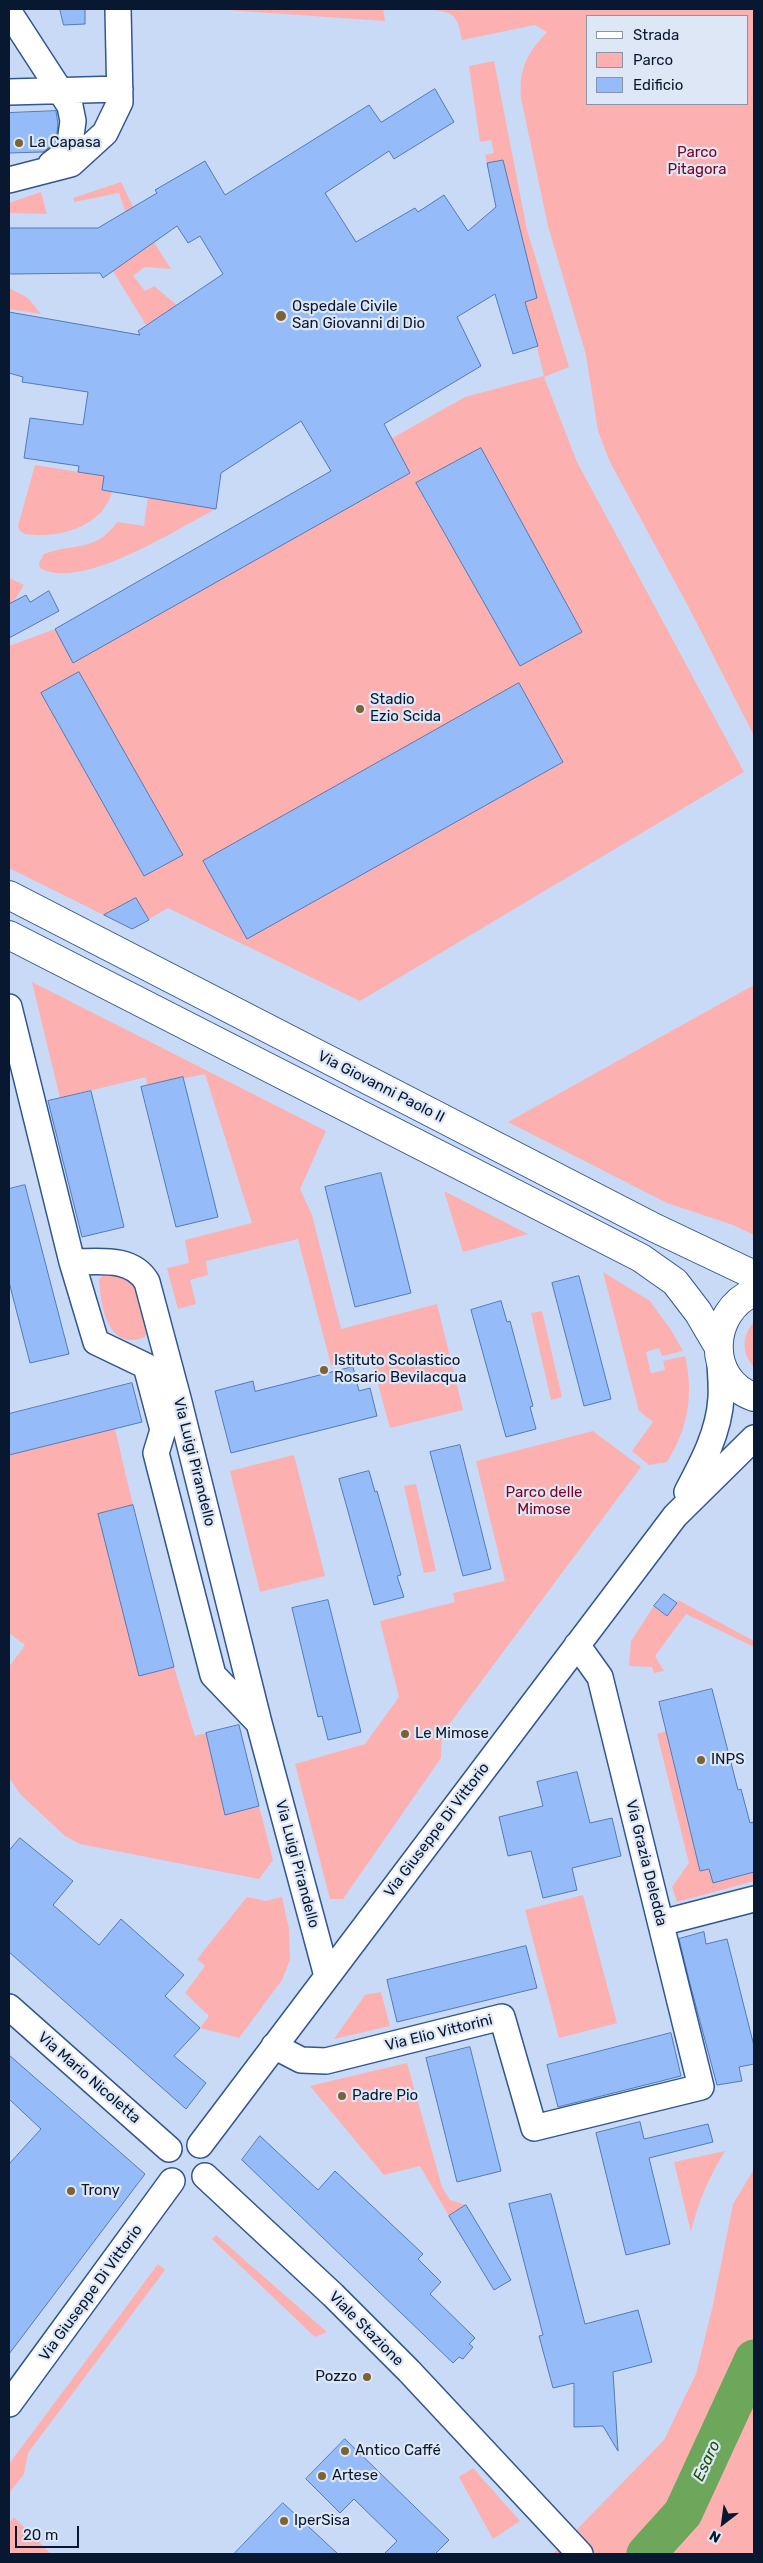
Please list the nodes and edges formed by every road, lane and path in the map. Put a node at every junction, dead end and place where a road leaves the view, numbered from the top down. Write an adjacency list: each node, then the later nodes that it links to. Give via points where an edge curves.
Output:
1 (118, 9): 3 (street)
2 (9, 12): 4 (street)
3 (120, 89): 4 (street); 6 (street, via 120,102 105,132 71,164)
4 (61, 91): 5 (street); 6 (street, via 70,106 73,121 69,150)
5 (9, 92)
6 (34, 173): 7 (street)
7 (9, 180)
8 (9, 895): 12 (street, Via Giovanni Paolo II, via 646,1223)
9 (9, 935): 14 (street, via 641,1258 675,1282 698,1312)
10 (9, 1007): 11 (street, Via Luigi Pirandello)
11 (72, 1262): 19 (street, Via Luigi Pirandello, via 96,1342 146,1366 163,1430 156,1453 213,1675); 19 (street, Via Luigi Pirandello, via 133,1266 147,1282)
12 (754, 1275)
13 (754, 1292): 14 (street, via 734,1305 725,1317 719,1331)
14 (719, 1353): 15 (street, via 731,1382); 17 (street, via 722,1397 717,1425 706,1458)
15 (754, 1397)
16 (754, 1438): 17 (street)
17 (675, 1516): 18 (street, Via Giuseppe Di Vittorio)
18 (576, 1645): 21 (street, Via Grazia Deledda, via 600,1677); 22 (street, Via Giuseppe Di Vittorio)
19 (259, 1723): 22 (street, Via Luigi Pirandello)
20 (754, 1899): 21 (street)
21 (661, 1922): 25 (street, Via Grazia Deledda)
22 (328, 1976): 24 (street, Via Giuseppe Di Vittorio)
23 (9, 2007): 27 (street, Via Mario Nicoletta)
24 (274, 2046): 25 (street, Via Elio Vittorini, via 301,2060 326,2060 502,2017 534,2128); 26 (street, Via Giuseppe Di Vittorio)
25 (701, 2087)
26 (200, 2145): 27 (street, via 180,2141); 28 (street, via 208,2156)
27 (169, 2149): 29 (street, via 164,2169)
28 (205, 2176): 29 (street, via 193,2185); 31 (street, Viale Stazione, via 359,2321)
29 (172, 2181): 30 (street, Via Giuseppe Di Vittorio)
30 (9, 2404)
31 (580, 2554)

